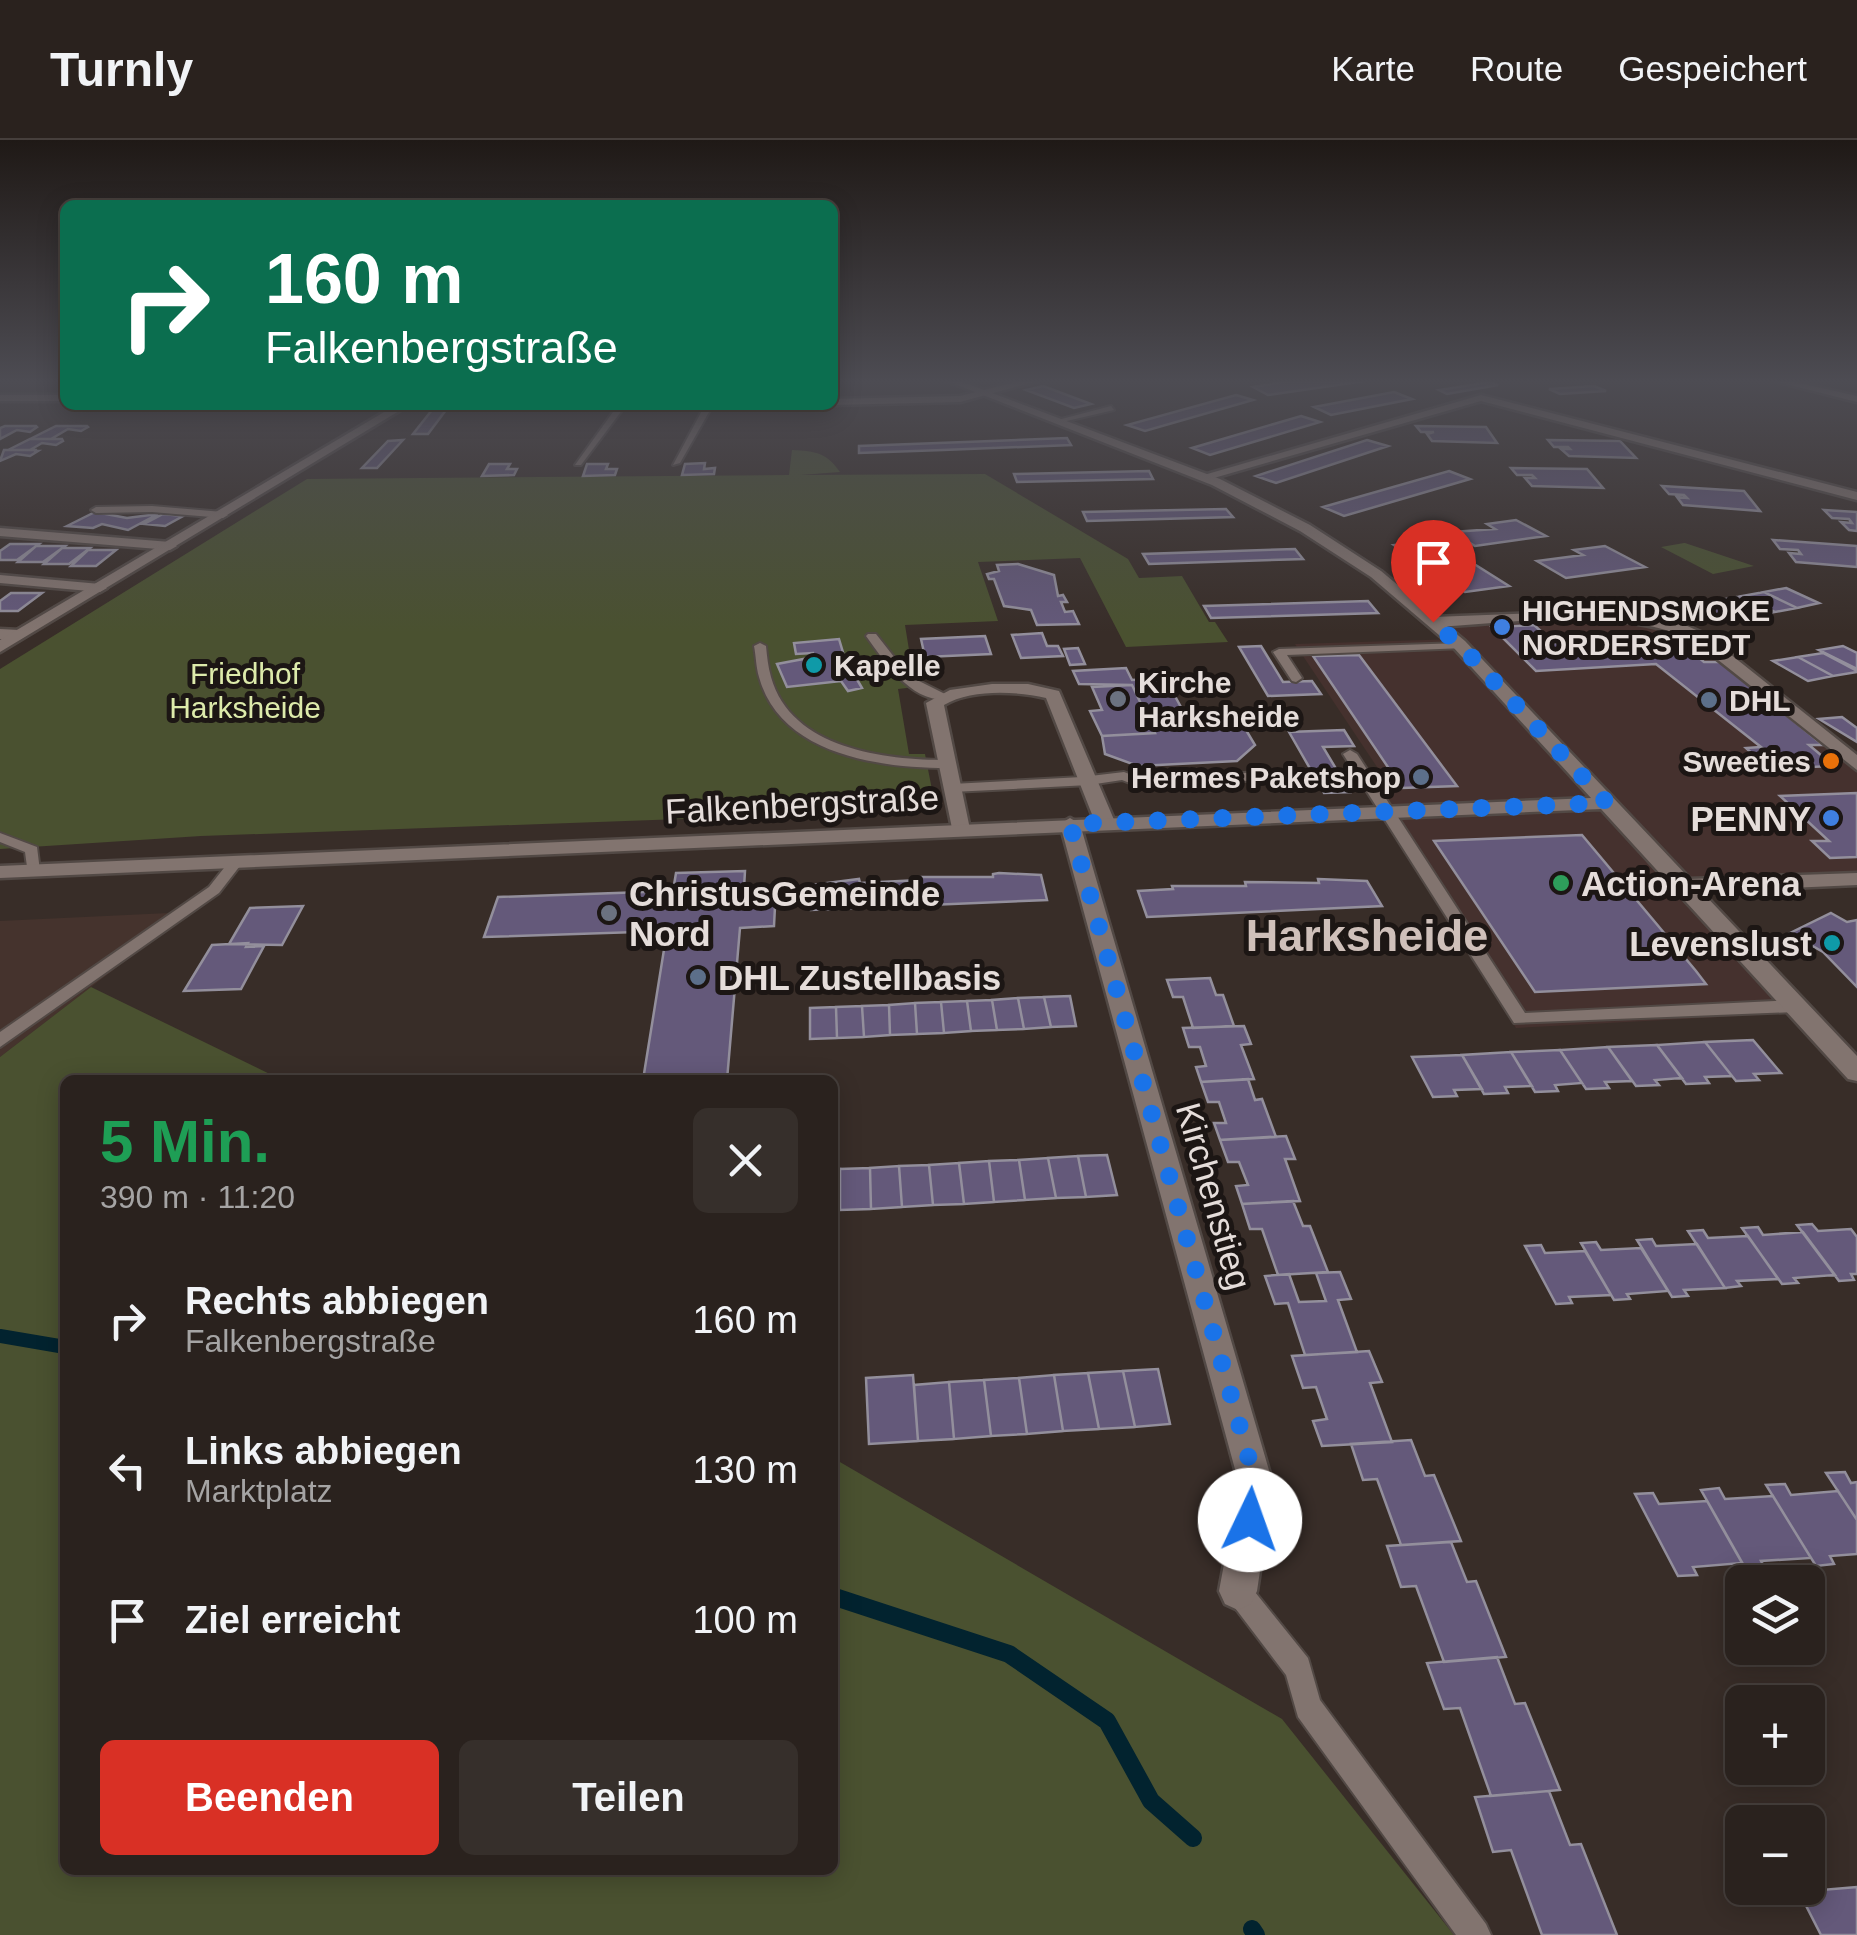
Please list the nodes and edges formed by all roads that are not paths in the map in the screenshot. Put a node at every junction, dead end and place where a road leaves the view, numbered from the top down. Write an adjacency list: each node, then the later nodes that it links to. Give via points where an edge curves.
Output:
1 (305, 465): 8 (street)
2 (1171, 465): 5 (street)
3 (1245, 465): 5 (street)
4 (1738, 465): 6 (street)
5 (1203, 477): 13 (street, via 1347,554)
6 (1857, 496)
7 (96, 510): 8 (lane)
8 (223, 514): 10 (street)
9 (0, 532): 10 (street)
10 (170, 546): 12 (street)
11 (0, 579): 12 (street)
12 (100, 588): 15 (street)
13 (1433, 622): 19 (street); 24 (street, via 1623,614 1674,624)
14 (0, 634): 15 (street)
15 (19, 635): 17 (street)
16 (872, 636): 21 (lane, via 905,679)
17 (0, 646)
18 (760, 646): 23 (lane, via 773,694 816,740 894,764)
19 (1461, 646): 20 (lane, via 1279,652); 28 (street)
20 (1296, 678)
21 (940, 696): 23 (street, via 934,704); 26 (street, via 1050,693)
22 (1350, 754): 29 (lane)
23 (947, 764): 27 (street)
24 (1857, 764)
25 (1260, 776): 26 (lane)
26 (1088, 780): 27 (lane); 30 (street)
27 (952, 788): 32 (street)
28 (1607, 803): 29 (street, Falkenbergstraße); 38 (street)
29 (1388, 812): 30 (street, Falkenbergstraße); 39 (lane, via 1520,1019)
30 (1105, 822): 31 (street, Falkenbergstraße)
31 (1070, 824): 32 (street, Falkenbergstraße); 42 (street, Kirchenstieg, via 1256,1484)
32 (960, 829): 34 (street, Falkenbergstraße)
33 (0, 838): 35 (lane, via 32,850)
34 (236, 862): 35 (street, Falkenbergstraße); 40 (lane, via 214,890)
35 (33, 871): 36 (street, Falkenbergstraße)
36 (0, 872)
37 (1857, 880): 38 (street)
38 (1684, 886): 39 (street)
39 (1795, 1006): 41 (street)
40 (0, 1041)
41 (1857, 1072)
42 (1238, 1591): 43 (lane, via 1298,1668 1308,1707)
43 (1474, 1935)

